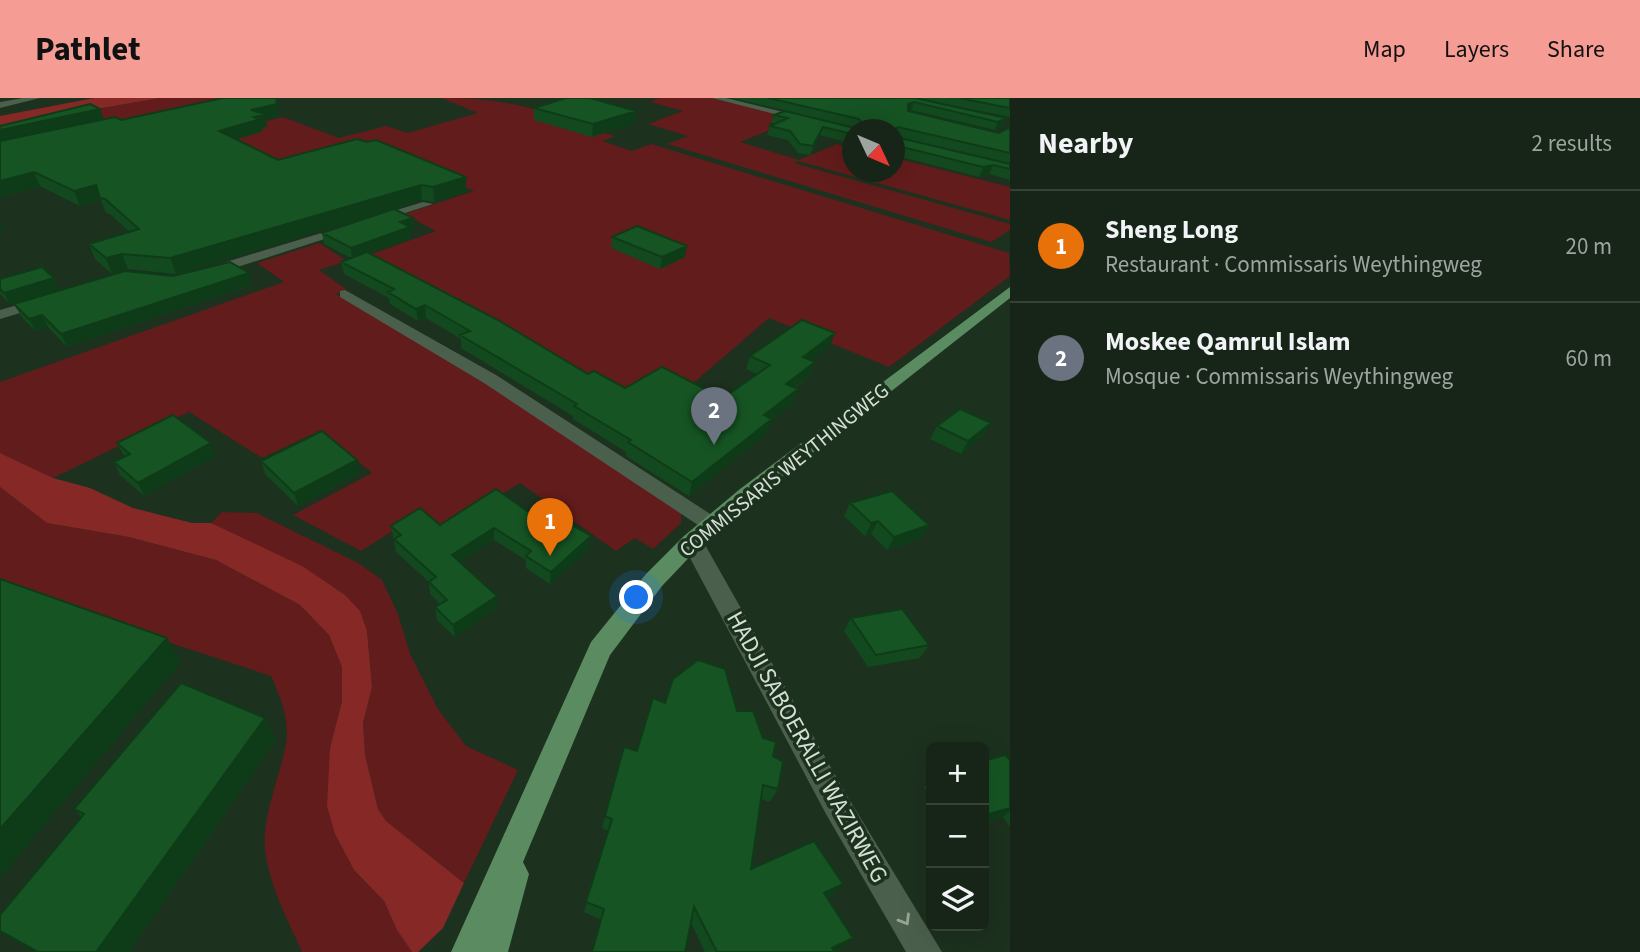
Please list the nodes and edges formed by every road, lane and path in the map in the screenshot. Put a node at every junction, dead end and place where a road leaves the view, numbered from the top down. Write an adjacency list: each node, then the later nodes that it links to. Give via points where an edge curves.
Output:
1 (36, 98): 3 (street)
2 (716, 98): 4 (street)
3 (0, 105)
4 (842, 129)
5 (426, 204): 6 (street)
6 (188, 278)
7 (1010, 291): 11 (main road, COMMISSARIS WEYTHINGWEG)
8 (345, 294): 11 (street, via 490,379)
9 (64, 295): 10 (street)
10 (0, 314)
11 (701, 532): 12 (main road, COMMISSARIS WEYTHINGWEG, via 654,580 600,649); 15 (street, HADJI SABOERALLI WAZIRWEG, one-way to 15, via 836,804)
12 (537, 792): 13 (main road); 14 (main road)
13 (468, 952)
14 (491, 952)
15 (925, 952)

